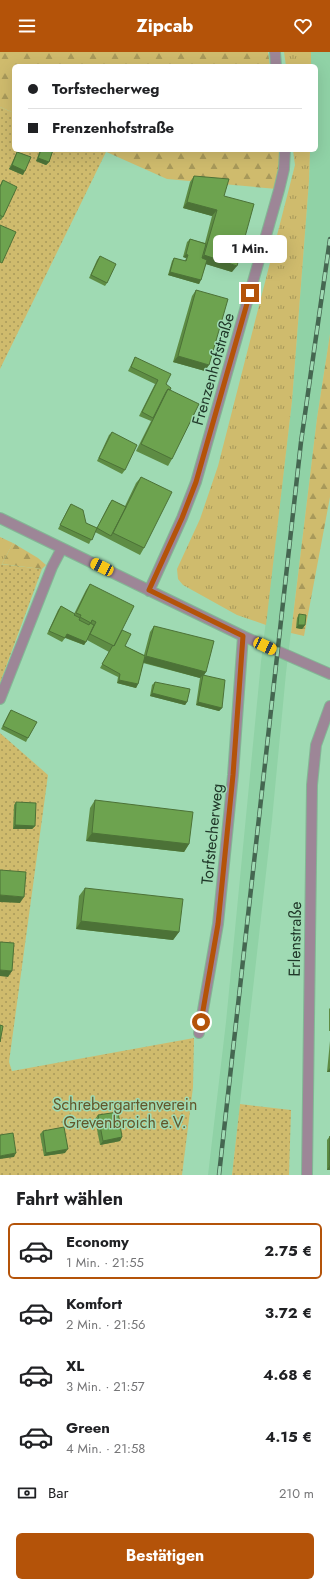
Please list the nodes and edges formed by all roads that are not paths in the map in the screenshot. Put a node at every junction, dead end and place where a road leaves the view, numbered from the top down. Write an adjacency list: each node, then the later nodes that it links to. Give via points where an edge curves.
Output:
1 (275, 52): 2 (street)
2 (276, 64)
3 (285, 152): 6 (street, Frenzenhofstraße, via 279,190 196,482)
4 (0, 518): 5 (street)
5 (62, 548): 6 (street); 9 (street, via 52,567)
6 (149, 590): 7 (street)
7 (243, 636): 8 (street); 11 (street, Torfstecherweg, via 233,775 218,924)
8 (330, 674)
9 (0, 699)
10 (330, 706): 12 (street, Erlenstraße, via 316,745 312,785)
11 (199, 1033)
12 (308, 1175)

